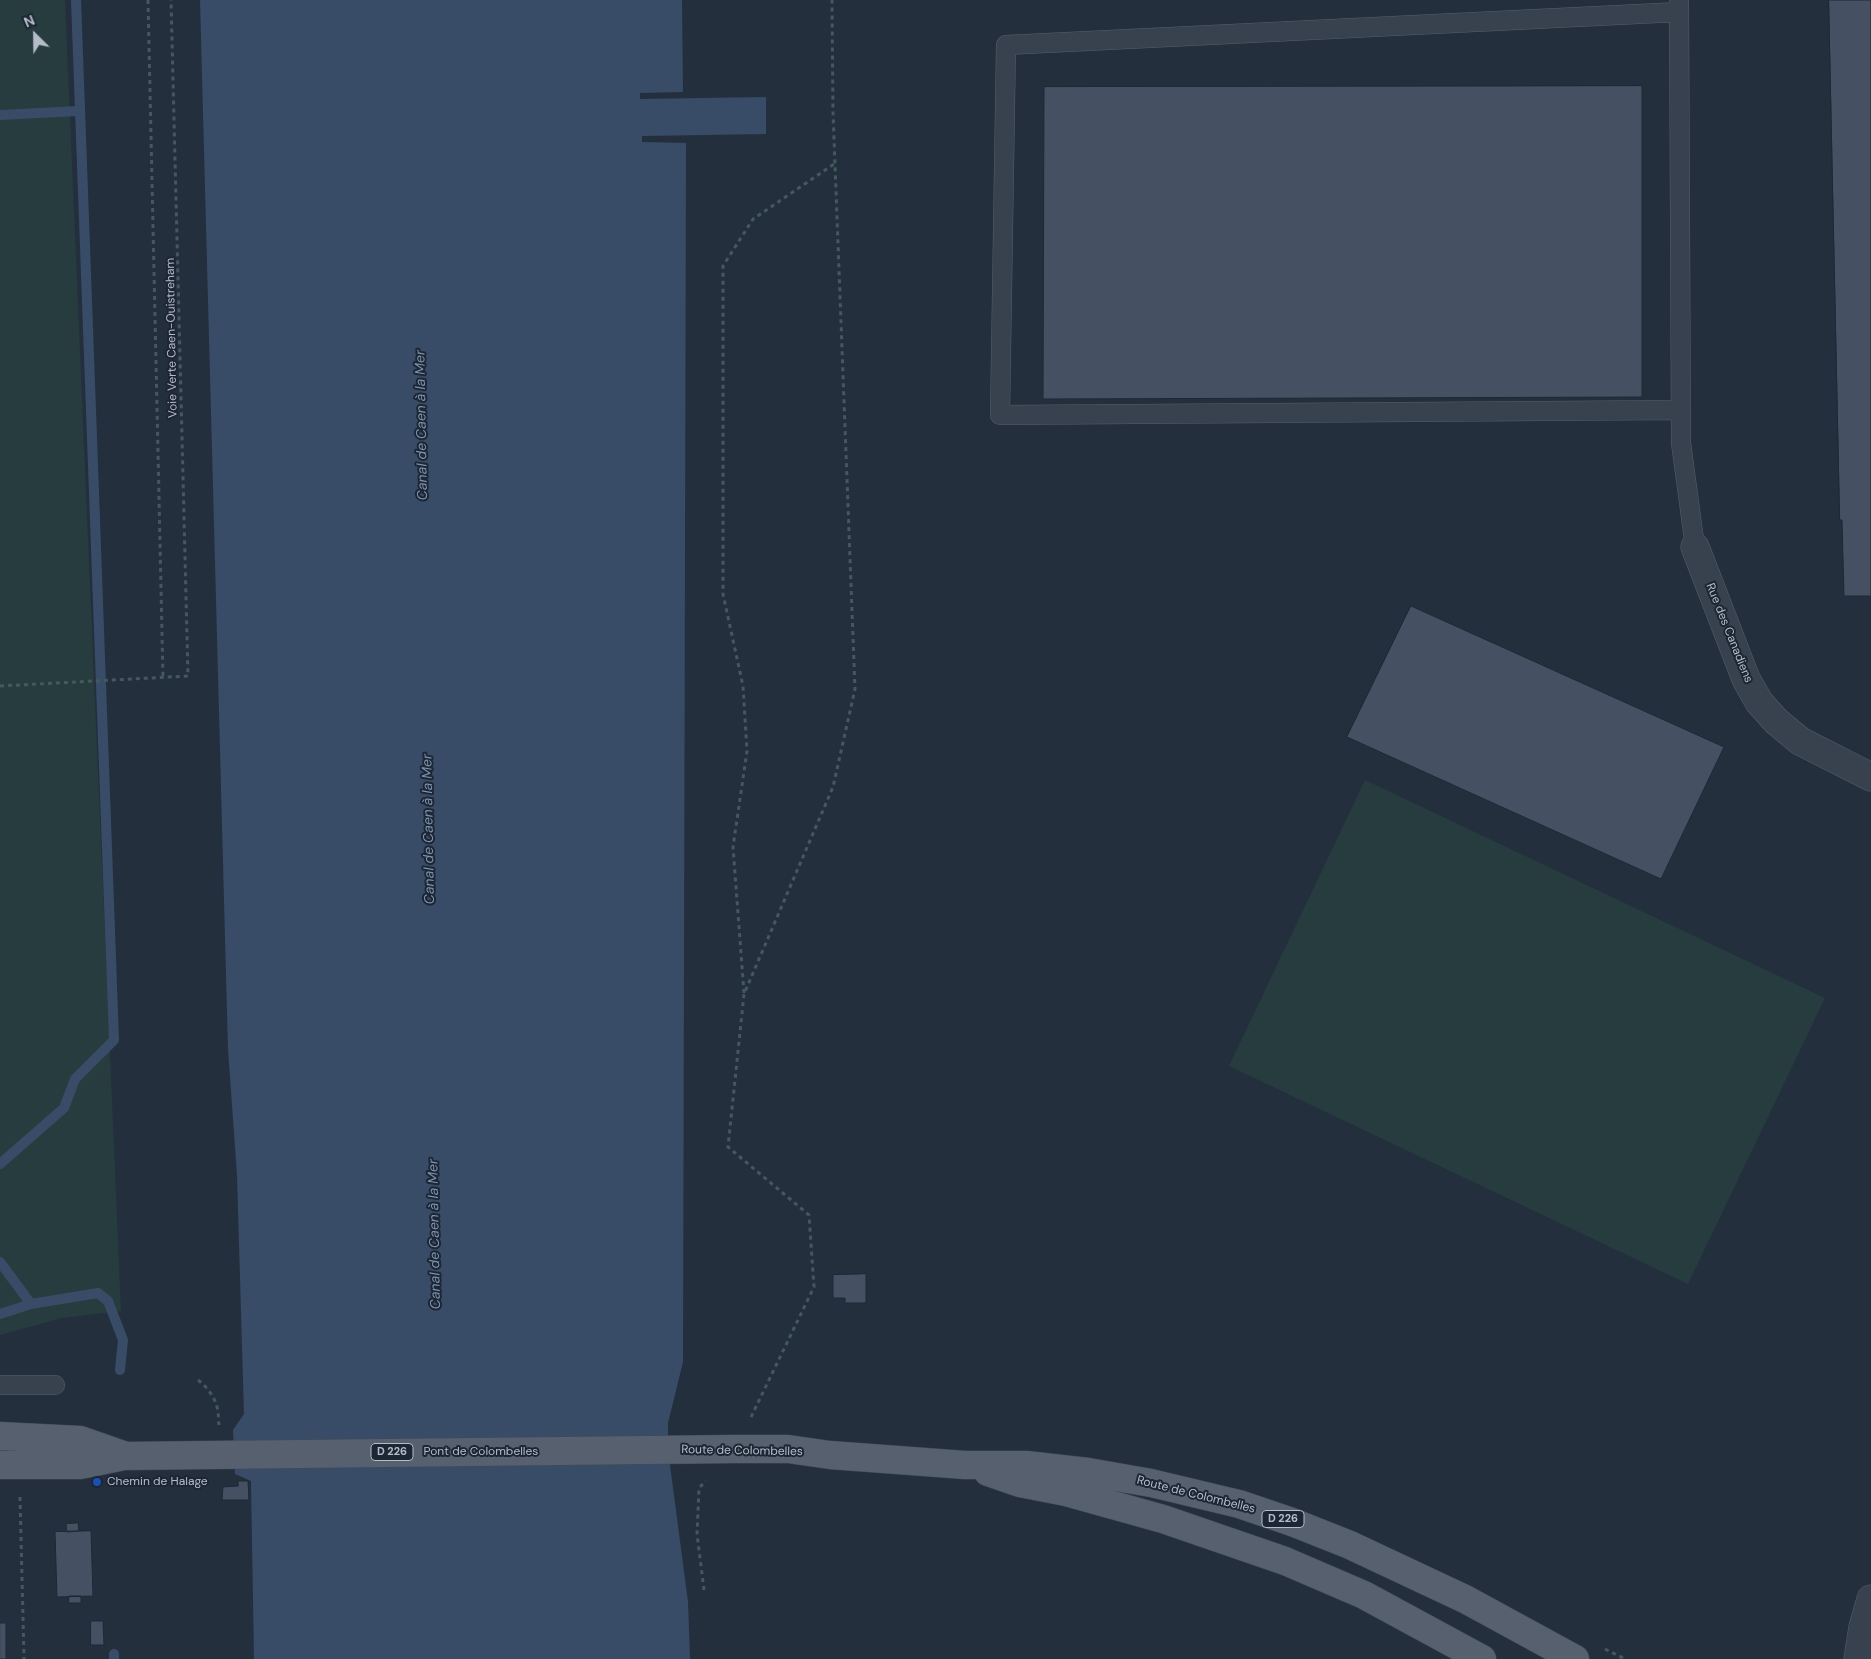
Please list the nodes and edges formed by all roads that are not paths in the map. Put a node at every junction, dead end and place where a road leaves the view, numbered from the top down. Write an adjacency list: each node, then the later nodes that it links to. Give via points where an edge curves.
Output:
1 (1679, 6): 2 (lane); 2 (lane, via 1006,45 1000,415)
2 (1680, 410): 3 (lane, via 1681,443)
3 (1695, 547): 4 (street, Rue des Canadiens, via 1746,679 1759,702 1800,742)
4 (1871, 777)
5 (0, 1385): 6 (lane)
6 (55, 1385)
7 (0, 1436): 9 (main road, D 226, via 80,1440)
8 (668, 1450): 9 (main road, Pont de Colombelles / D 226); 11 (main road, Route de Colombelles / D 226, via 788,1449)
9 (124, 1456): 10 (main road, D 226, via 80,1465)
10 (0, 1465)
11 (965, 1465): 13 (main road, Route de Colombelles / D 226, via 1020,1483 1066,1492 1163,1519 1285,1561 1364,1595); 14 (main road, Route de Colombelles / D 226, via 1026,1464 1088,1472 1239,1504 1359,1549 1465,1599)
12 (1871, 1599): 15 (street)
13 (1482, 1659)
14 (1574, 1659)
15 (1858, 1659)

